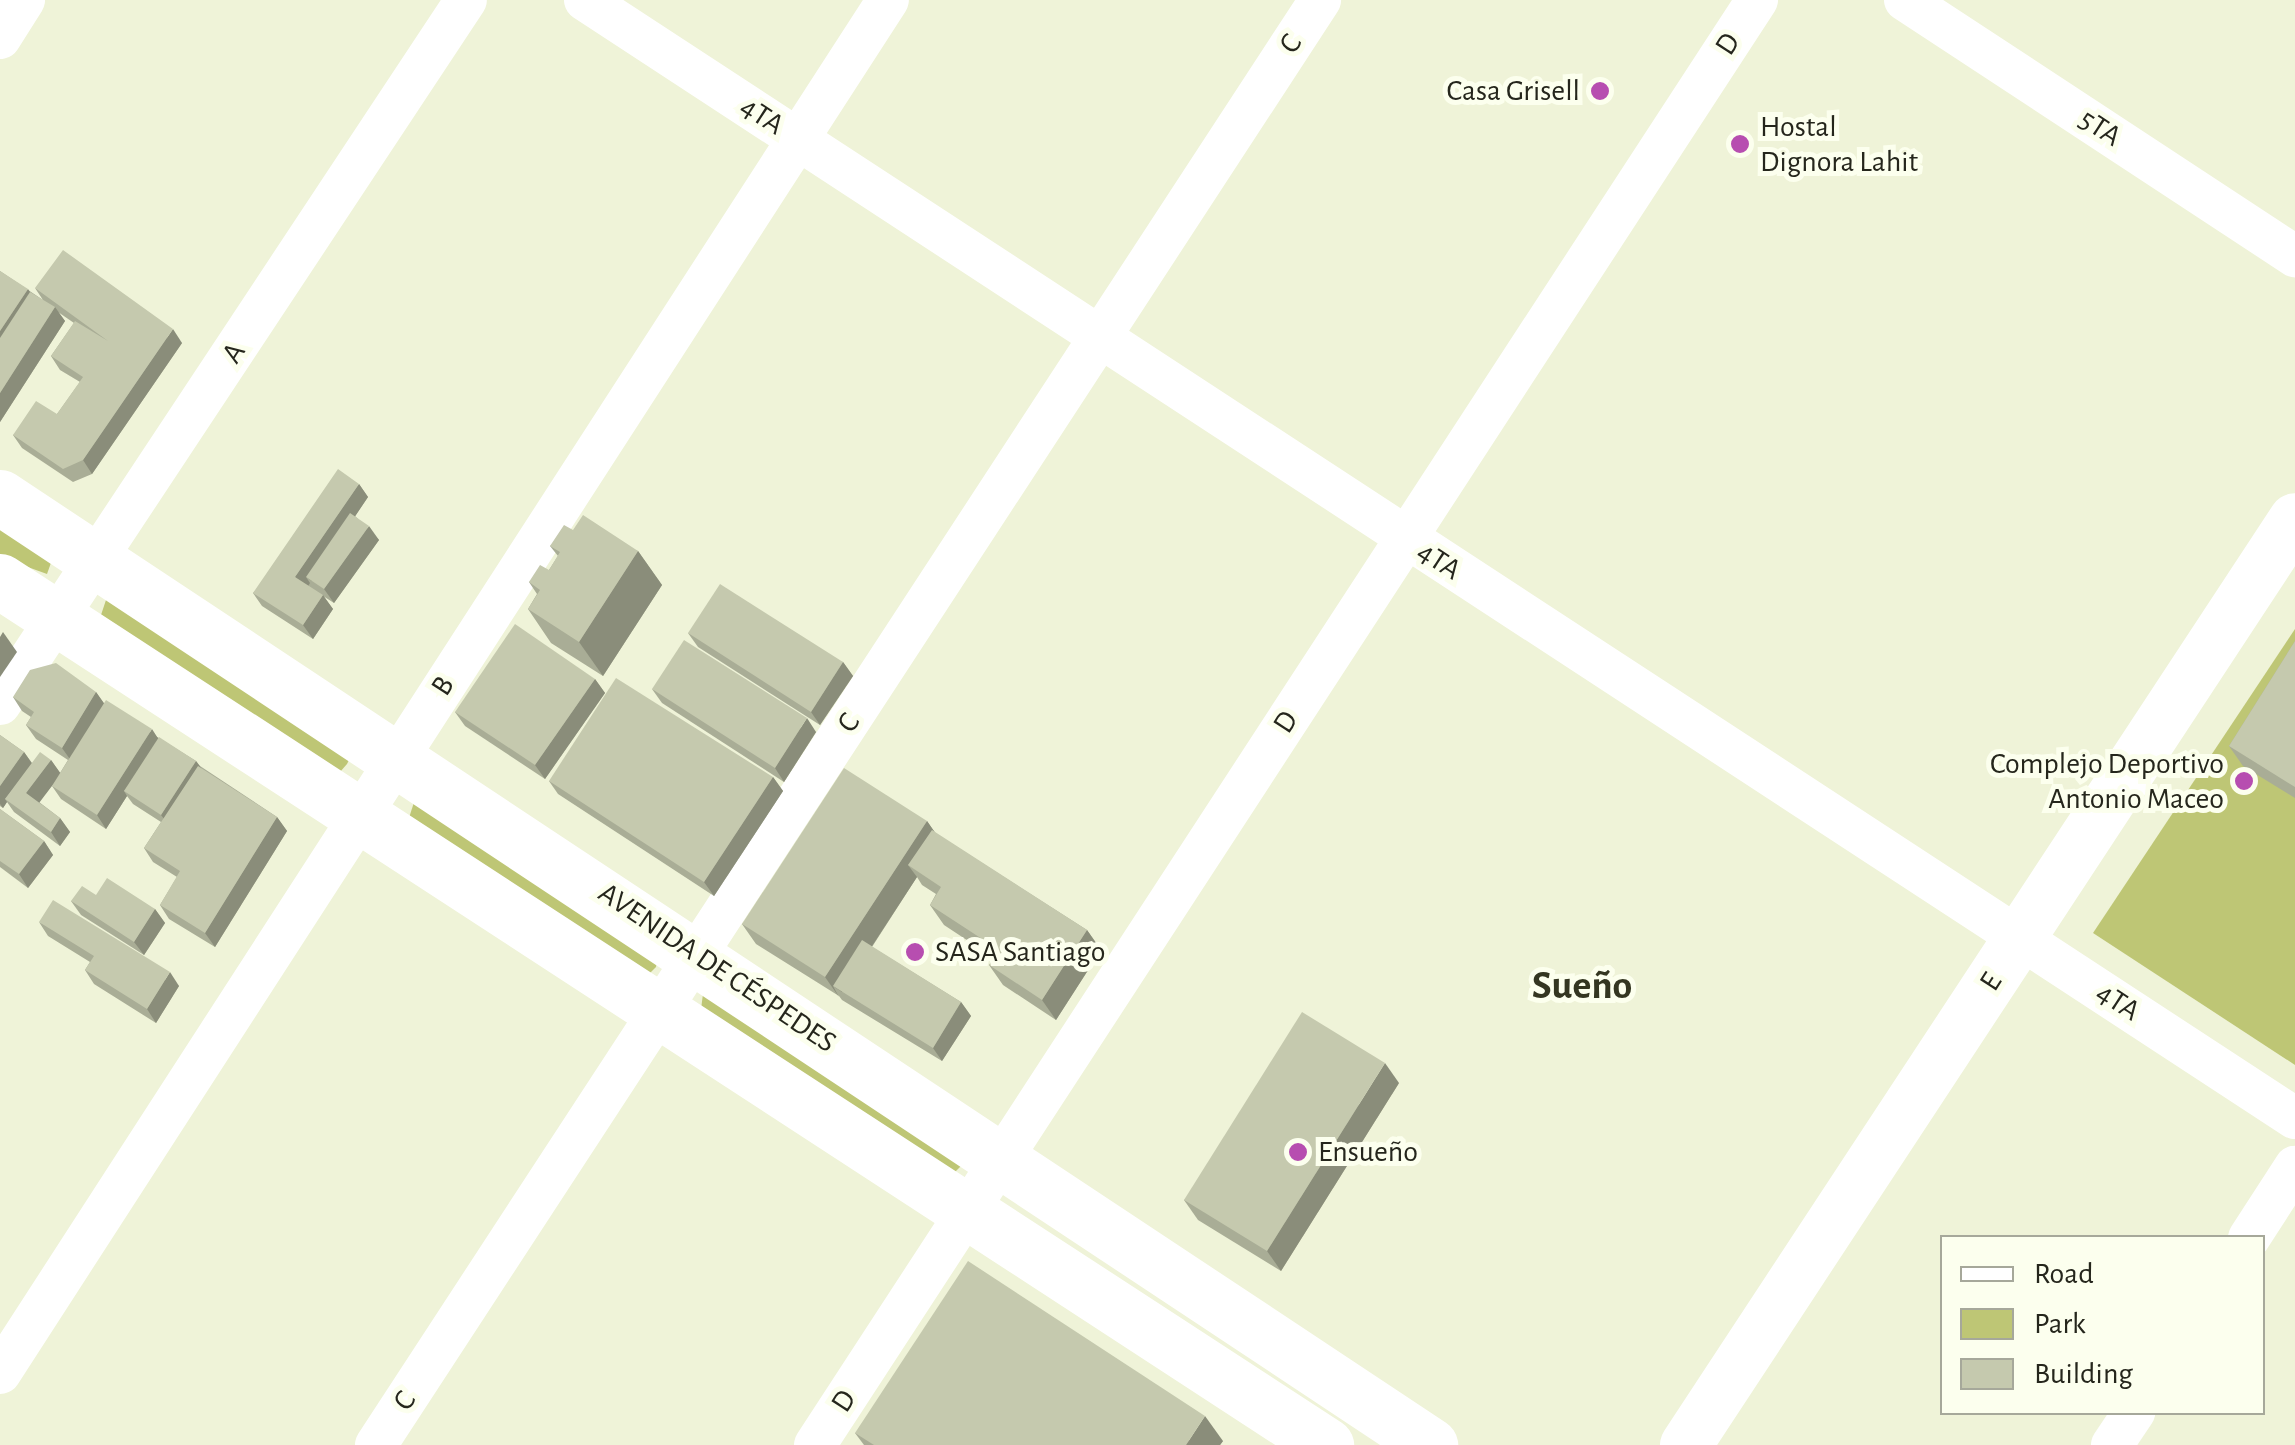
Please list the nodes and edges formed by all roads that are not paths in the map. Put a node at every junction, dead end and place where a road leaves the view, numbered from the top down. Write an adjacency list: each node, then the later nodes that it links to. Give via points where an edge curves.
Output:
1 (24, 0): 8 (street)
2 (466, 0): 15 (street, A)
3 (585, 0): 9 (street, 4TA)
4 (888, 0): 9 (street, B)
5 (1320, 0): 11 (street, C)
6 (1757, 0): 14 (street, D)
7 (1906, 0): 10 (street, 5TA)
8 (0, 38)
9 (798, 139): 11 (street, 4TA); 19 (street, B)
10 (2295, 256)
11 (1102, 338): 14 (street, 4TA); 22 (street, C)
12 (0, 497): 15 (main road, AVENIDA DE CÉSPEDES)
13 (2295, 518): 21 (street, E)
14 (1406, 539): 21 (street, 4TA); 25 (street, D)
15 (97, 559): 17 (street, A); 19 (main road, AVENIDA DE CÉSPEDES)
16 (0, 581): 17 (main road)
17 (56, 619): 18 (street, A); 20 (main road)
18 (0, 704)
19 (398, 757): 20 (street, B); 22 (main road, AVENIDA DE CÉSPEDES)
20 (365, 814): 23 (main road); 29 (street, B)
21 (2021, 938): 24 (street, 4TA); 35 (street, E)
22 (697, 954): 23 (street, C); 25 (main road, AVENIDA DE CÉSPEDES)
23 (659, 1012): 27 (main road); 31 (street, C)
24 (2295, 1118)
25 (1002, 1157): 27 (street, D); 34 (main road, AVENIDA DE CÉSPEDES)
26 (2295, 1168): 28 (street)
27 (972, 1208): 32 (street, D); 33 (main road)
28 (2251, 1235)
29 (0, 1373)
30 (2132, 1415): 36 (street)
31 (376, 1445)
32 (815, 1445)
33 (1326, 1445)
34 (1430, 1445)
35 (1686, 1445)
36 (2112, 1445)

